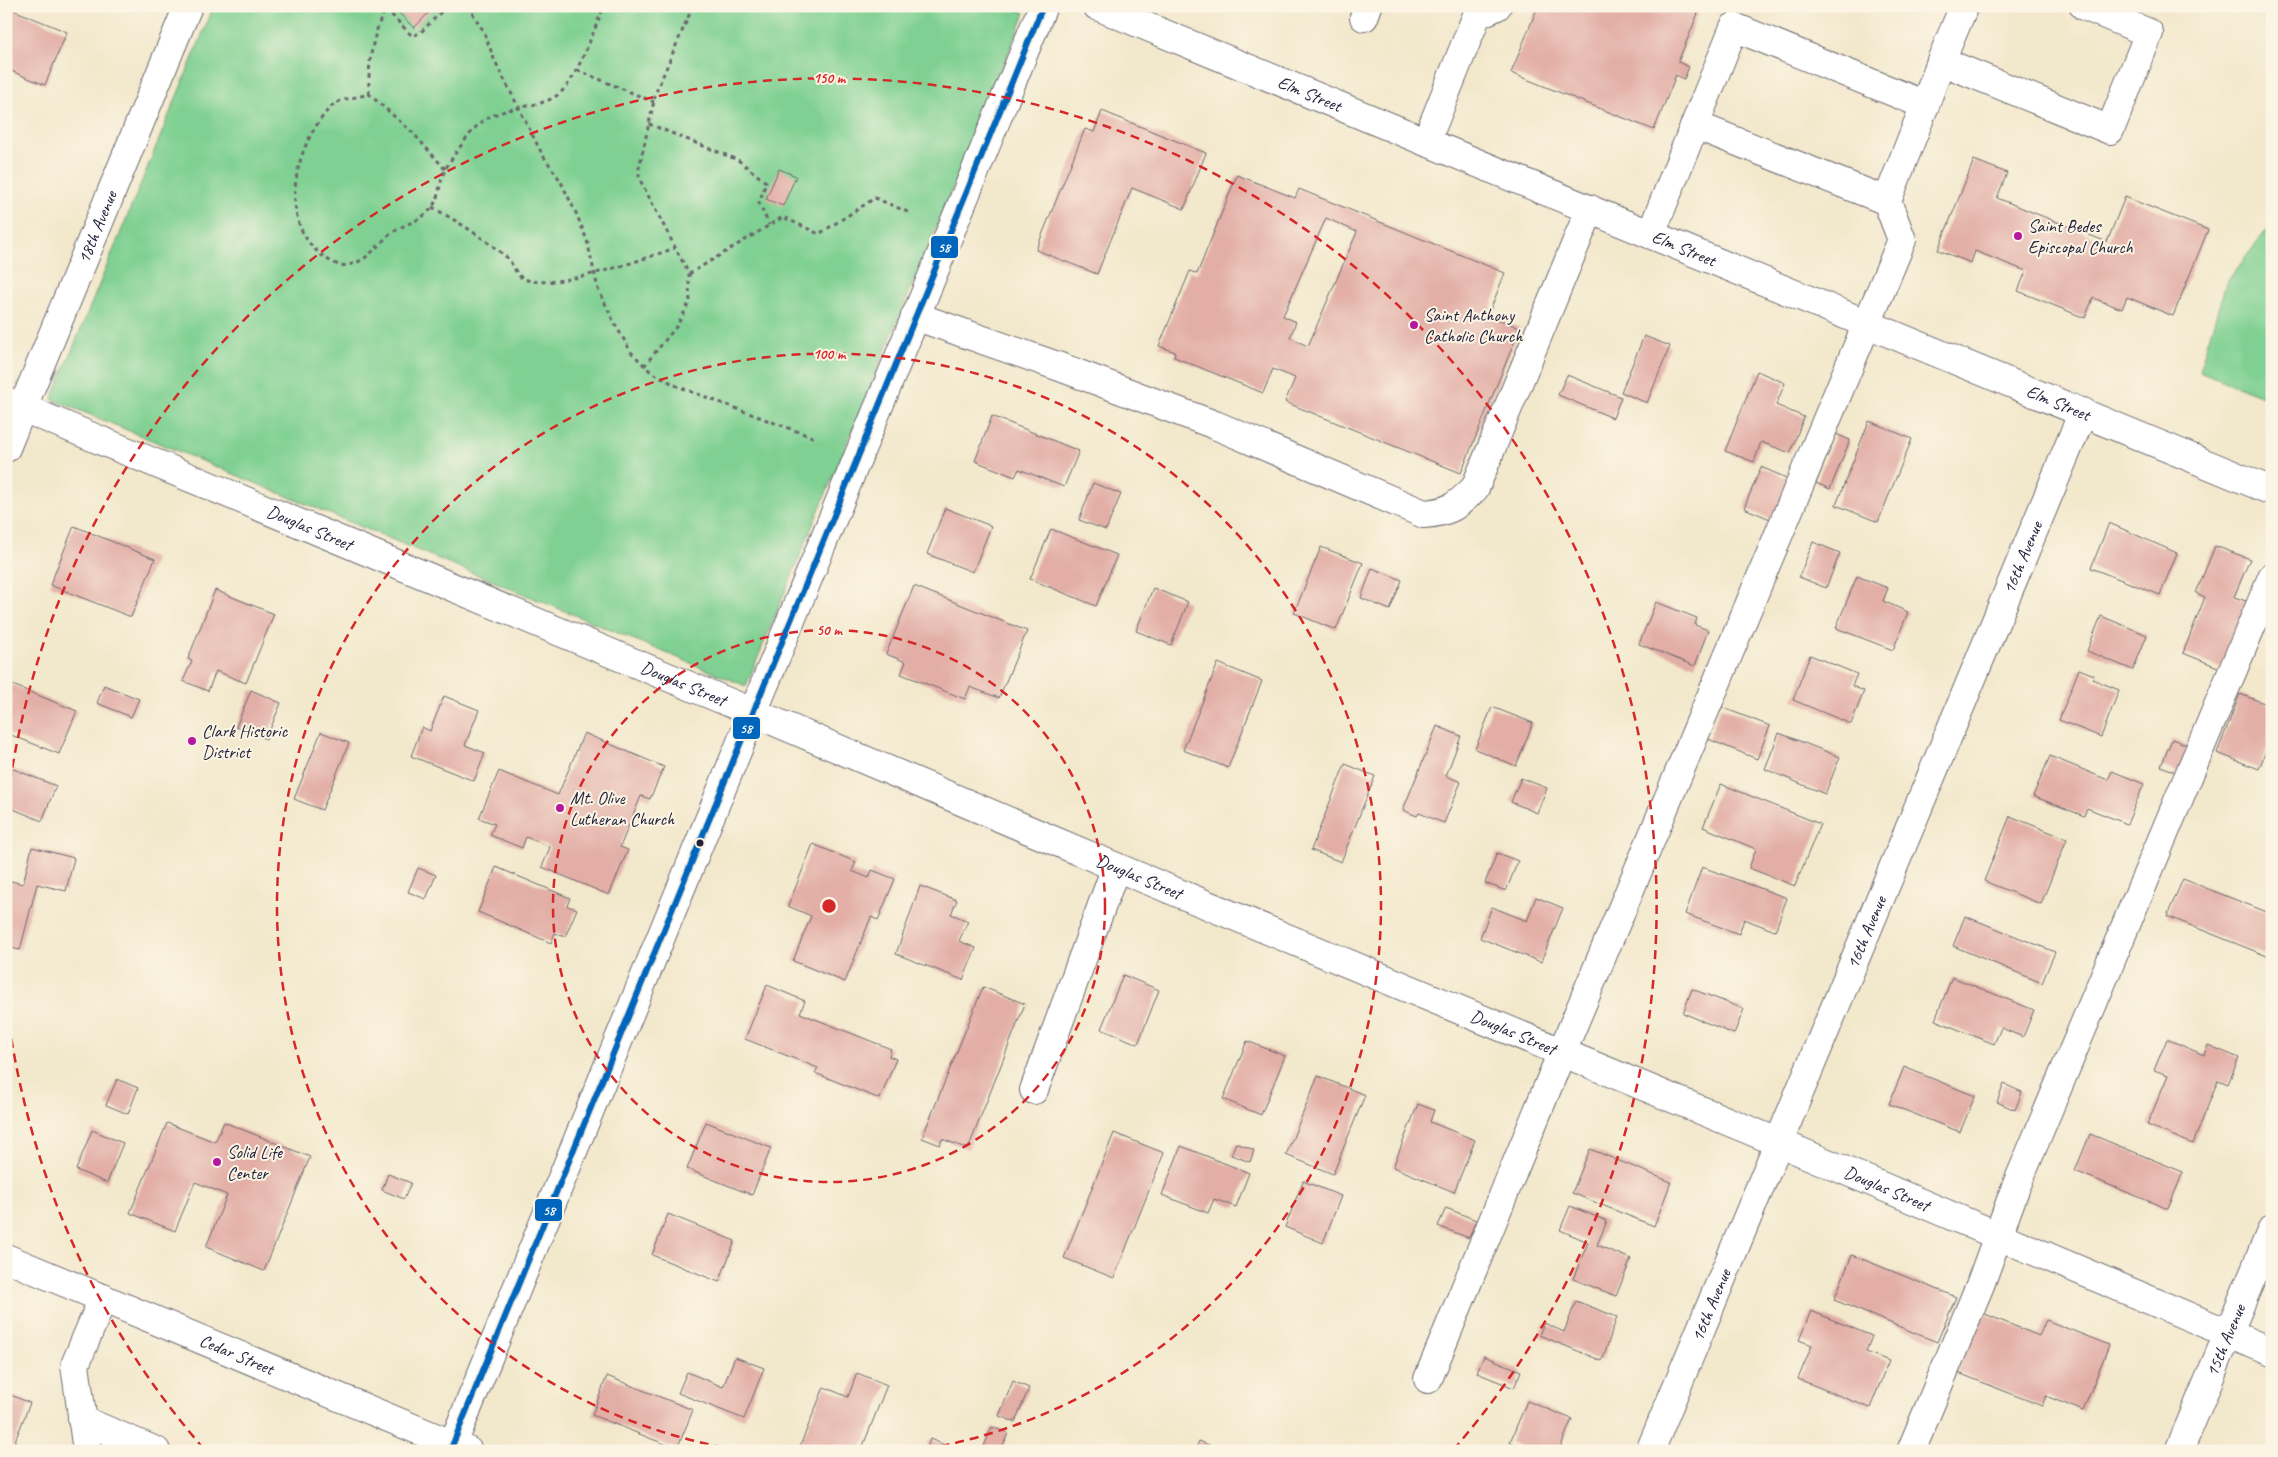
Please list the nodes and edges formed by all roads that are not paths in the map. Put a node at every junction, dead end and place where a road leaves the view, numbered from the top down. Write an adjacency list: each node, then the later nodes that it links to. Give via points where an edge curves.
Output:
1 (188, 6): 16 (street, 18th Avenue)
2 (1043, 6): 14 (street)
3 (1097, 6): 10 (street, Elm Street)
4 (1497, 6): 10 (street, via 1476,15)
5 (1964, 6): 7 (street)
6 (2084, 6): 7 (street, via 2150,32 2110,130)
7 (1941, 61): 8 (street)
8 (1925, 105): 9 (street, via 1734,28); 11 (street)
9 (1694, 125): 11 (street); 13 (street)
10 (1426, 142): 12 (street, Elm Street)
11 (1887, 202): 15 (street, via 1902,240)
12 (1590, 209): 13 (street, Elm Street); 14 (street, via 1475,488 1456,507 1440,513 1424,514 1215,426)
13 (1651, 234): 15 (street, Elm Street)
14 (915, 316): 21 (street)
15 (1866, 323): 17 (street, Elm Street); 23 (street)
16 (14, 404): 18 (street, 18th Avenue); 21 (street, Douglas Street)
17 (2083, 412): 19 (street, Elm Street); 25 (street, 16th Avenue)
18 (6, 448)
19 (2272, 491)
20 (2272, 577): 27 (street)
21 (752, 712): 22 (street, Douglas Street); 34 (street)
22 (1116, 868): 23 (street, Douglas Street); 24 (street)
23 (1562, 1052): 25 (street, Douglas Street); 32 (street)
24 (1034, 1090)
25 (1780, 1143): 27 (street, Douglas Street); 37 (street, 16th Avenue)
26 (2272, 1229): 30 (street, 15th Avenue)
27 (1998, 1237): 30 (street, Douglas Street); 38 (street)
28 (6, 1258): 29 (street, Cedar Street)
29 (103, 1298): 33 (street, via 75,1365); 34 (street, Cedar Street)
30 (2227, 1334): 31 (street, Douglas Street); 39 (street, 15th Avenue)
31 (2272, 1352)
32 (1428, 1379)
33 (82, 1420): 35 (street); 36 (street)
34 (457, 1449)
35 (87, 1451)
36 (156, 1451)
37 (1650, 1451)
38 (1911, 1451)
39 (2179, 1451)

